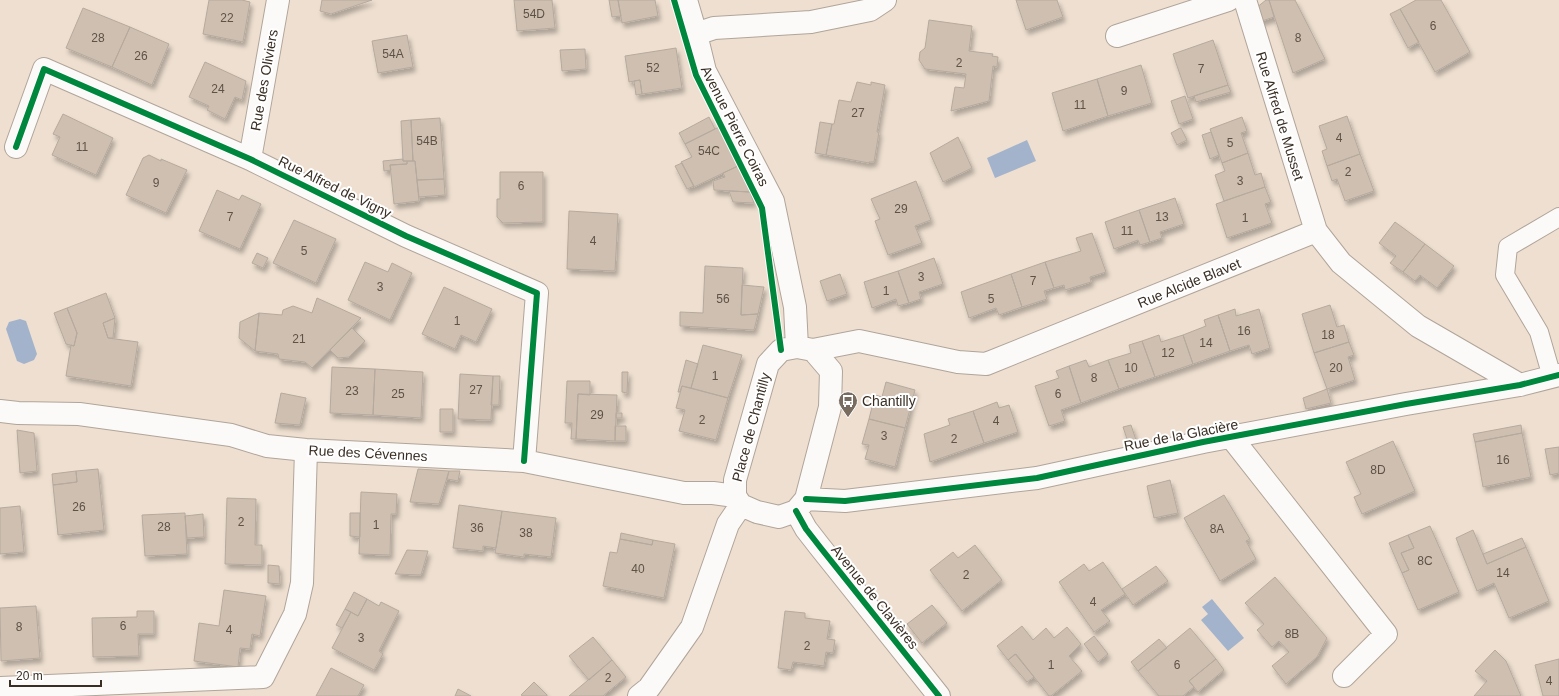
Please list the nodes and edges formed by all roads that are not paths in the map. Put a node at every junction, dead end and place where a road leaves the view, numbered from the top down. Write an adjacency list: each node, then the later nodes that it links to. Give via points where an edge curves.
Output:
1 (278, 0): 9 (street, Rue des Oliviers)
2 (686, 0): 6 (street, Avenue Pierre Coiras)
3 (885, 0): 6 (street, via 870,10 811,22 714,28)
4 (1228, 0): 7 (street)
5 (1244, 0): 11 (street, Rue Alfred de Musset)
6 (696, 34): 12 (street, Avenue Pierre Coiras, via 705,71 773,201)
7 (1116, 36)
8 (16, 147): 9 (street, Rue Alfred de Vigny, via 44,69)
9 (250, 159): 18 (street, Rue Alfred de Vigny, via 406,236 537,293)
10 (1559, 218): 13 (lane, via 1508,247 1505,275 1539,332)
11 (1316, 231): 12 (street, Rue Alcide Blavet, via 986,364 958,362 859,341); 14 (street, via 1341,263 1418,326)
12 (805, 349): 19 (street, Place de Chantilly, via 781,350 768,364 735,480); 20 (street, via 831,370 830,407)
13 (1555, 376): 14 (street, Rue de la Glacière)
14 (1520, 385): 16 (street, Rue de la Glacière)
15 (0, 411): 17 (street, Rue des Cévennes, via 18,414 79,414 232,435 267,446)
16 (1231, 438): 20 (street, Rue de la Glacière, via 1037,478); 21 (street, via 1386,634)
17 (306, 450): 18 (street, Rue des Cévennes); 22 (street, via 302,583 295,614 263,677)
18 (524, 461): 19 (street, Rue des Cévennes, via 684,493 713,493)
19 (738, 500): 20 (street, via 757,512 779,517); 23 (street, via 692,627 648,688)
20 (801, 505): 24 (street, Avenue de Clavières, via 806,529)
21 (1344, 676)
22 (0, 688)
23 (639, 696)
24 (938, 696)

